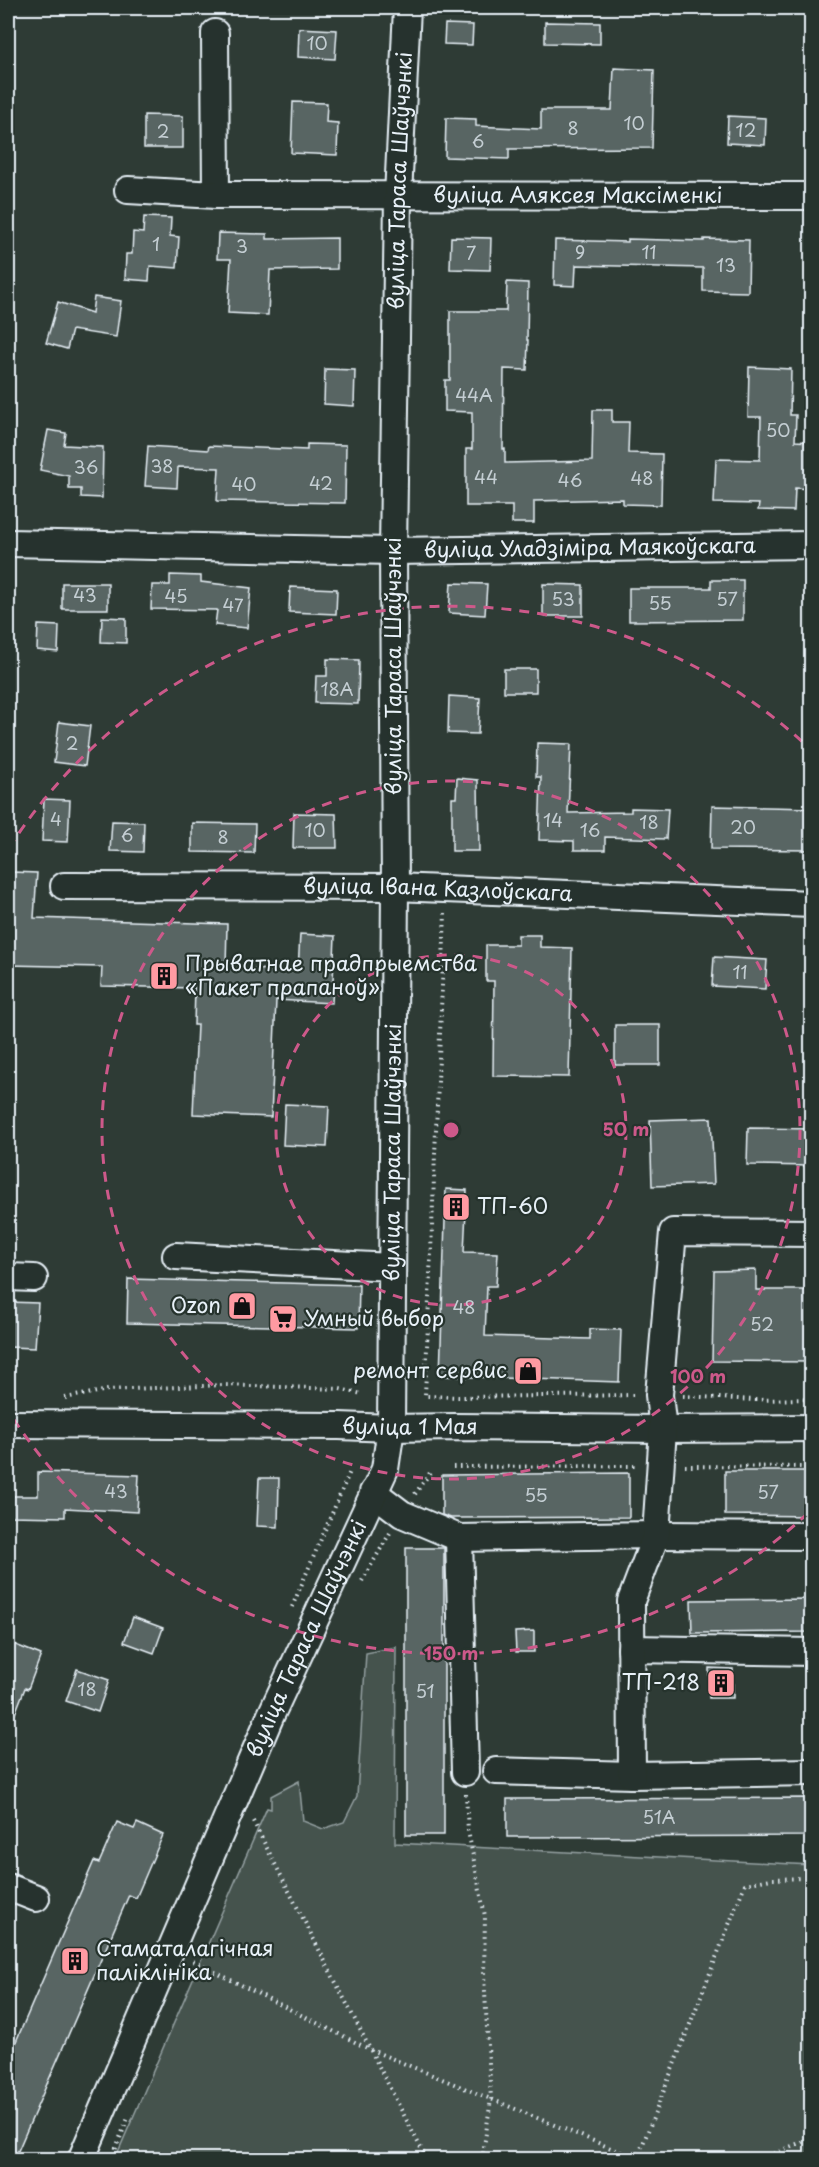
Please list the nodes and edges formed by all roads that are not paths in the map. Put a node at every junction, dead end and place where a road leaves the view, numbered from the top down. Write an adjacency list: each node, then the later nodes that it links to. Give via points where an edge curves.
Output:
1 (407, 8): 5 (street, вуліца Тараса Шаўчэнкі)
2 (215, 33): 4 (street)
3 (128, 190): 4 (street, вуліца Аляксея Максіменкі)
4 (216, 195): 5 (street, вуліца Аляксея Максіменкі)
5 (398, 196): 6 (street, вуліца Аляксея Максіменкі); 9 (street, вуліца Тараса Шаўчэнкі)
6 (812, 196)
7 (8, 543): 9 (street, вуліца Уладзіміра Маякоўскага)
8 (812, 545): 9 (street, вуліца Уладзіміра Маякоўскага)
9 (393, 551): 11 (street, вуліца Тараса Шаўчэнкі)
10 (64, 886): 11 (street, вуліца Івана Казлоўскага)
11 (395, 887): 12 (street, вуліца Івана Казлоўскага); 15 (street, вуліца Тараса Шаўчэнкі)
12 (812, 904)
13 (812, 1233): 21 (street, via 673,1232 659,1395)
14 (176, 1256): 15 (street)
15 (392, 1267): 19 (street, вуліца Тараса Шаўчэнкі)
16 (8, 1277): 17 (street)
17 (34, 1278)
18 (8, 1424): 19 (street, вуліца 1 Мая)
19 (391, 1428): 21 (street, вуліца 1 Мая); 22 (street, вуліца Тараса Шаўчэнкі, via 385,1469)
20 (812, 1428): 21 (street, вуліца 1 Мая)
21 (663, 1429): 23 (street)
22 (373, 1492): 25 (street, via 402,1514); 34 (street, вуліца Тараса Шаўчэнкі, via 270,1717)
23 (656, 1535): 24 (street); 25 (street); 26 (street, via 631,1601)
24 (812, 1536)
25 (459, 1538): 29 (street)
26 (631, 1649): 27 (street); 31 (street)
27 (812, 1652)
28 (496, 1771): 31 (street)
29 (465, 1772)
30 (812, 1772): 31 (street)
31 (632, 1775)
32 (8, 1887): 33 (street)
33 (36, 1898)
34 (81, 2160)

